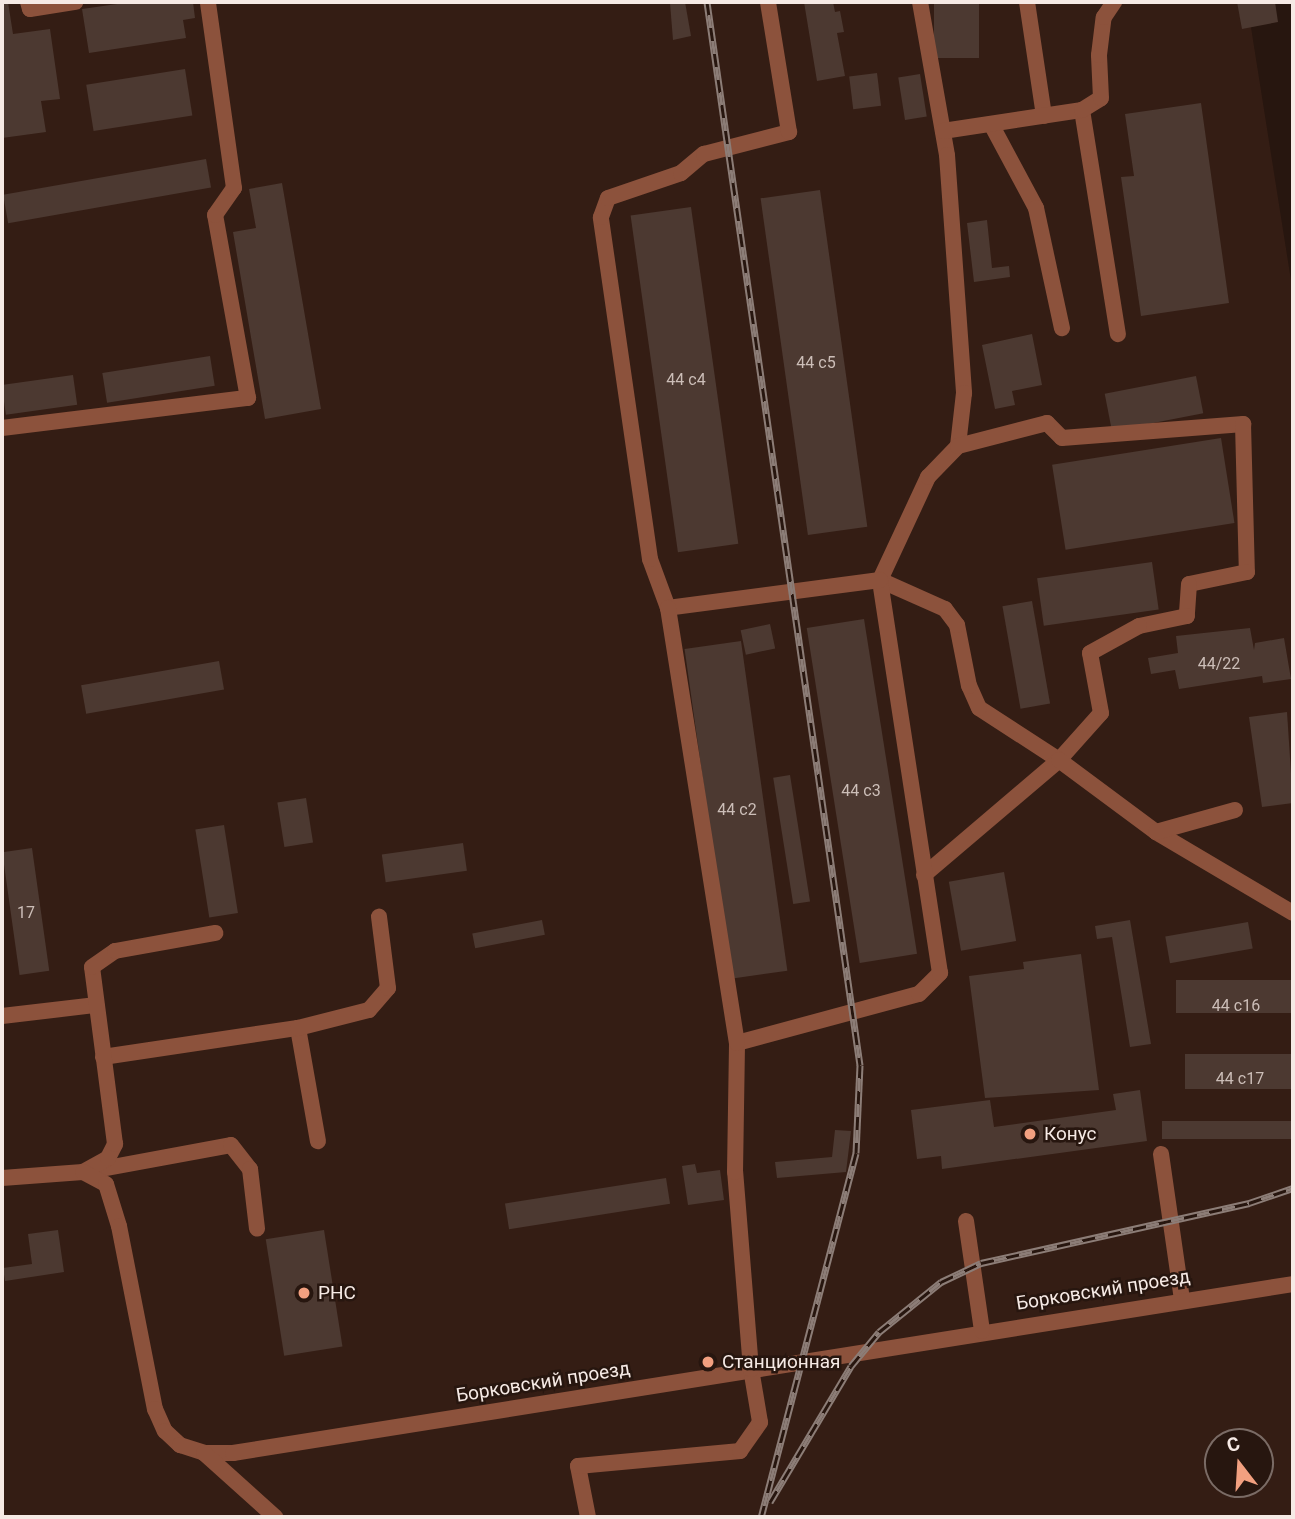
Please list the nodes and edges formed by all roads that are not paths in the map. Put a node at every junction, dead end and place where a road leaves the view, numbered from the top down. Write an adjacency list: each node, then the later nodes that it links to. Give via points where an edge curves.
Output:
1 (29, 2): 2 (street, via 30,9)
2 (75, 2)
3 (208, 2): 14 (street, via 234,188 215,215 248,398)
4 (768, 2): 17 (street, via 789,132 704,154 681,173 608,198 601,217 650,559)
5 (920, 2): 11 (street)
6 (1027, 2): 9 (street)
7 (1114, 2): 8 (street, via 1104,17 1099,55 1101,98)
8 (1083, 110): 9 (street); 13 (street)
9 (1044, 116): 10 (street)
10 (991, 124): 11 (street); 12 (street, via 1036,208)
11 (943, 131): 15 (street, via 964,393)
12 (1062, 328)
13 (1118, 334)
14 (2, 428)
15 (958, 446): 16 (street, via 929,477); 18 (street, via 1047,423 1062,438 1243,424 1247,572 1189,584 1187,616 1139,626 1090,653 1101,713)
16 (880, 579): 17 (street); 18 (street, via 945,609 957,625 969,686 979,708); 21 (street)
17 (668, 608): 28 (street)
18 (1059, 760): 20 (street); 21 (street)
19 (1234, 810): 20 (street)
20 (1156, 832): 22 (street)
21 (925, 875): 28 (street, via 940,973 919,994)
22 (1293, 913)
23 (379, 918): 27 (street, via 388,988 380,1002 349,1019)
24 (215, 933): 25 (street, via 105,954 92,967)
25 (96, 1005): 26 (street); 29 (street)
26 (2, 1016)
27 (298, 1028): 29 (street); 30 (street)
28 (737, 1043): 39 (street, via 735,1172)
29 (103, 1057): 32 (street, via 115,1144 108,1158)
30 (318, 1141)
31 (1161, 1154): 37 (street)
32 (83, 1172): 33 (street); 35 (street, via 231,1144 250,1169); 40 (street, Борковский проезд, via 99,1178 111,1191 155,1409 165,1431 180,1446)
33 (2, 1178)
34 (966, 1221): 38 (street)
35 (257, 1229)
36 (1293, 1284): 37 (street, Борковский проезд)
37 (1182, 1299): 38 (street, Борковский проезд)
38 (982, 1331): 39 (street, Борковский проезд)
39 (751, 1369): 40 (street, Борковский проезд, via 233,1453); 42 (street, via 760,1422 740,1451 578,1466)
40 (204, 1453): 41 (street)
41 (275, 1517)
42 (588, 1517)

